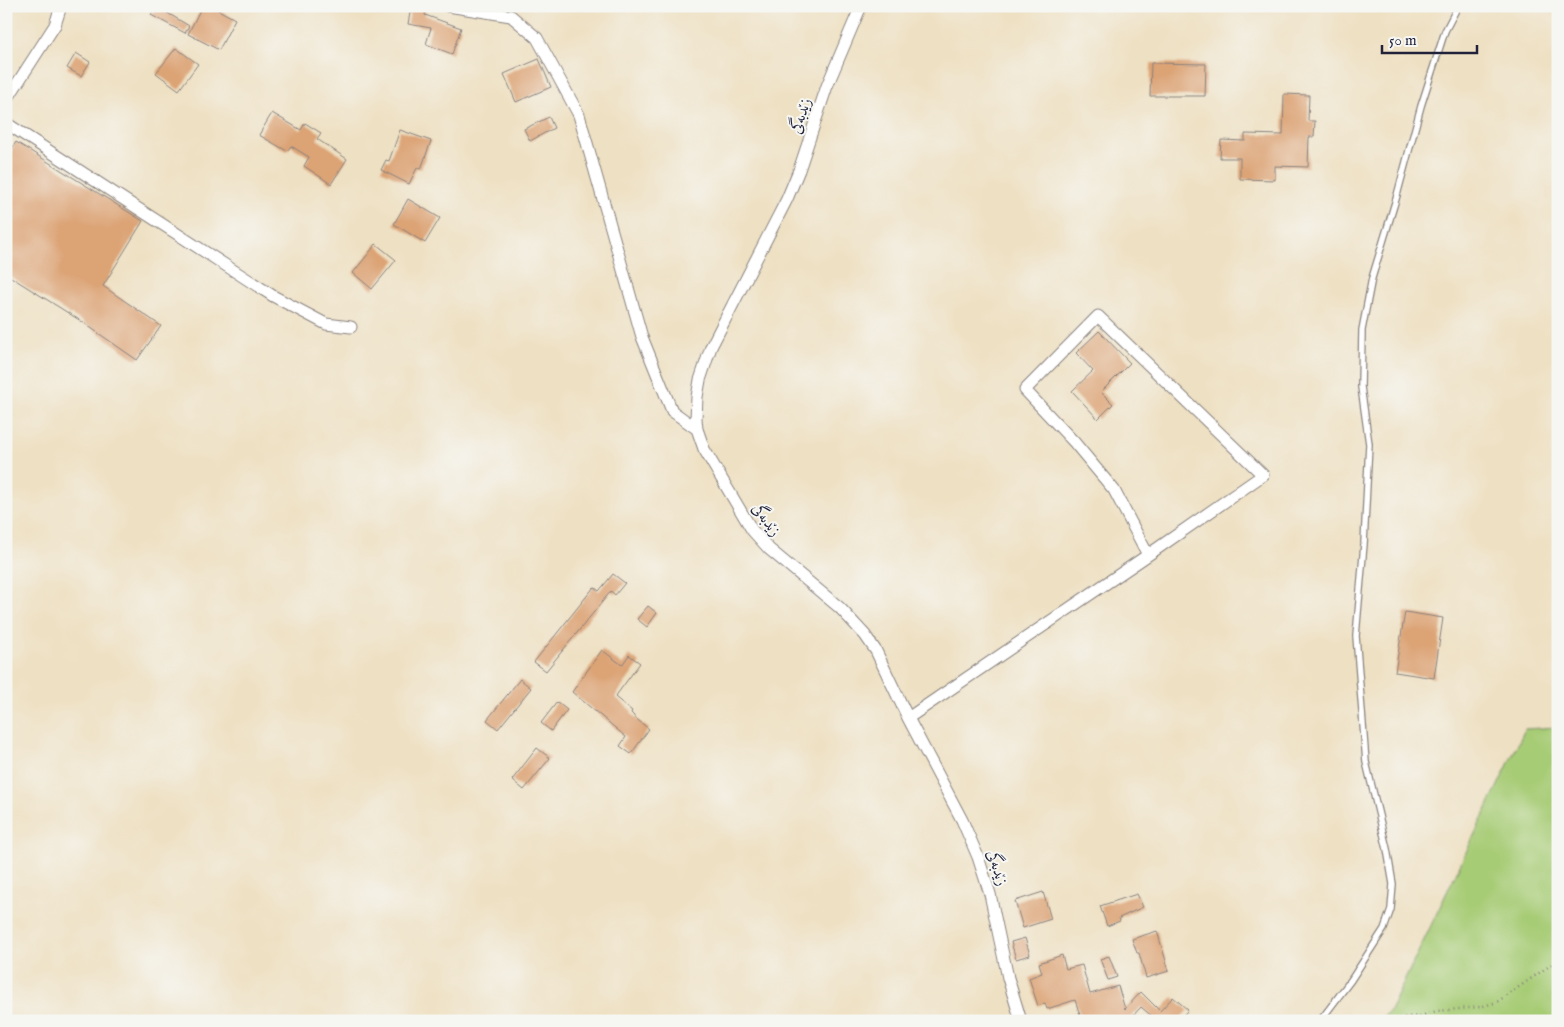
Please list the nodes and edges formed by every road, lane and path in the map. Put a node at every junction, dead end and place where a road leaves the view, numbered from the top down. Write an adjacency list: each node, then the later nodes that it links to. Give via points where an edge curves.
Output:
1 (61, 6): 6 (street, via 55,25)
2 (448, 6): 5 (street)
3 (860, 6): 9 (street, زێدبەگی, via 827,86 787,199 711,347 697,397)
4 (1458, 6): 14 (lane, via 1446,31 1421,106 1372,278 1362,330 1362,387 1369,444 1356,636 1366,762 1393,884 1391,909 1384,929)
5 (511, 11): 9 (street, via 537,38 579,114 642,337 672,411)
6 (6, 101)
7 (6, 123): 8 (street, via 273,296 326,324)
8 (351, 327)
9 (697, 429): 11 (street, زێدبەگی, via 704,449 752,530 769,549 853,621 876,651)
10 (1148, 556): 10 (street, via 1263,475 1098,316 1025,390 1114,490); 11 (street)
11 (908, 718): 13 (street, زێدبەگی, via 978,857)
12 (1558, 960): 15 (path, via 1496,1002)
13 (1021, 1021)
14 (1320, 1021)
15 (1395, 1021)

